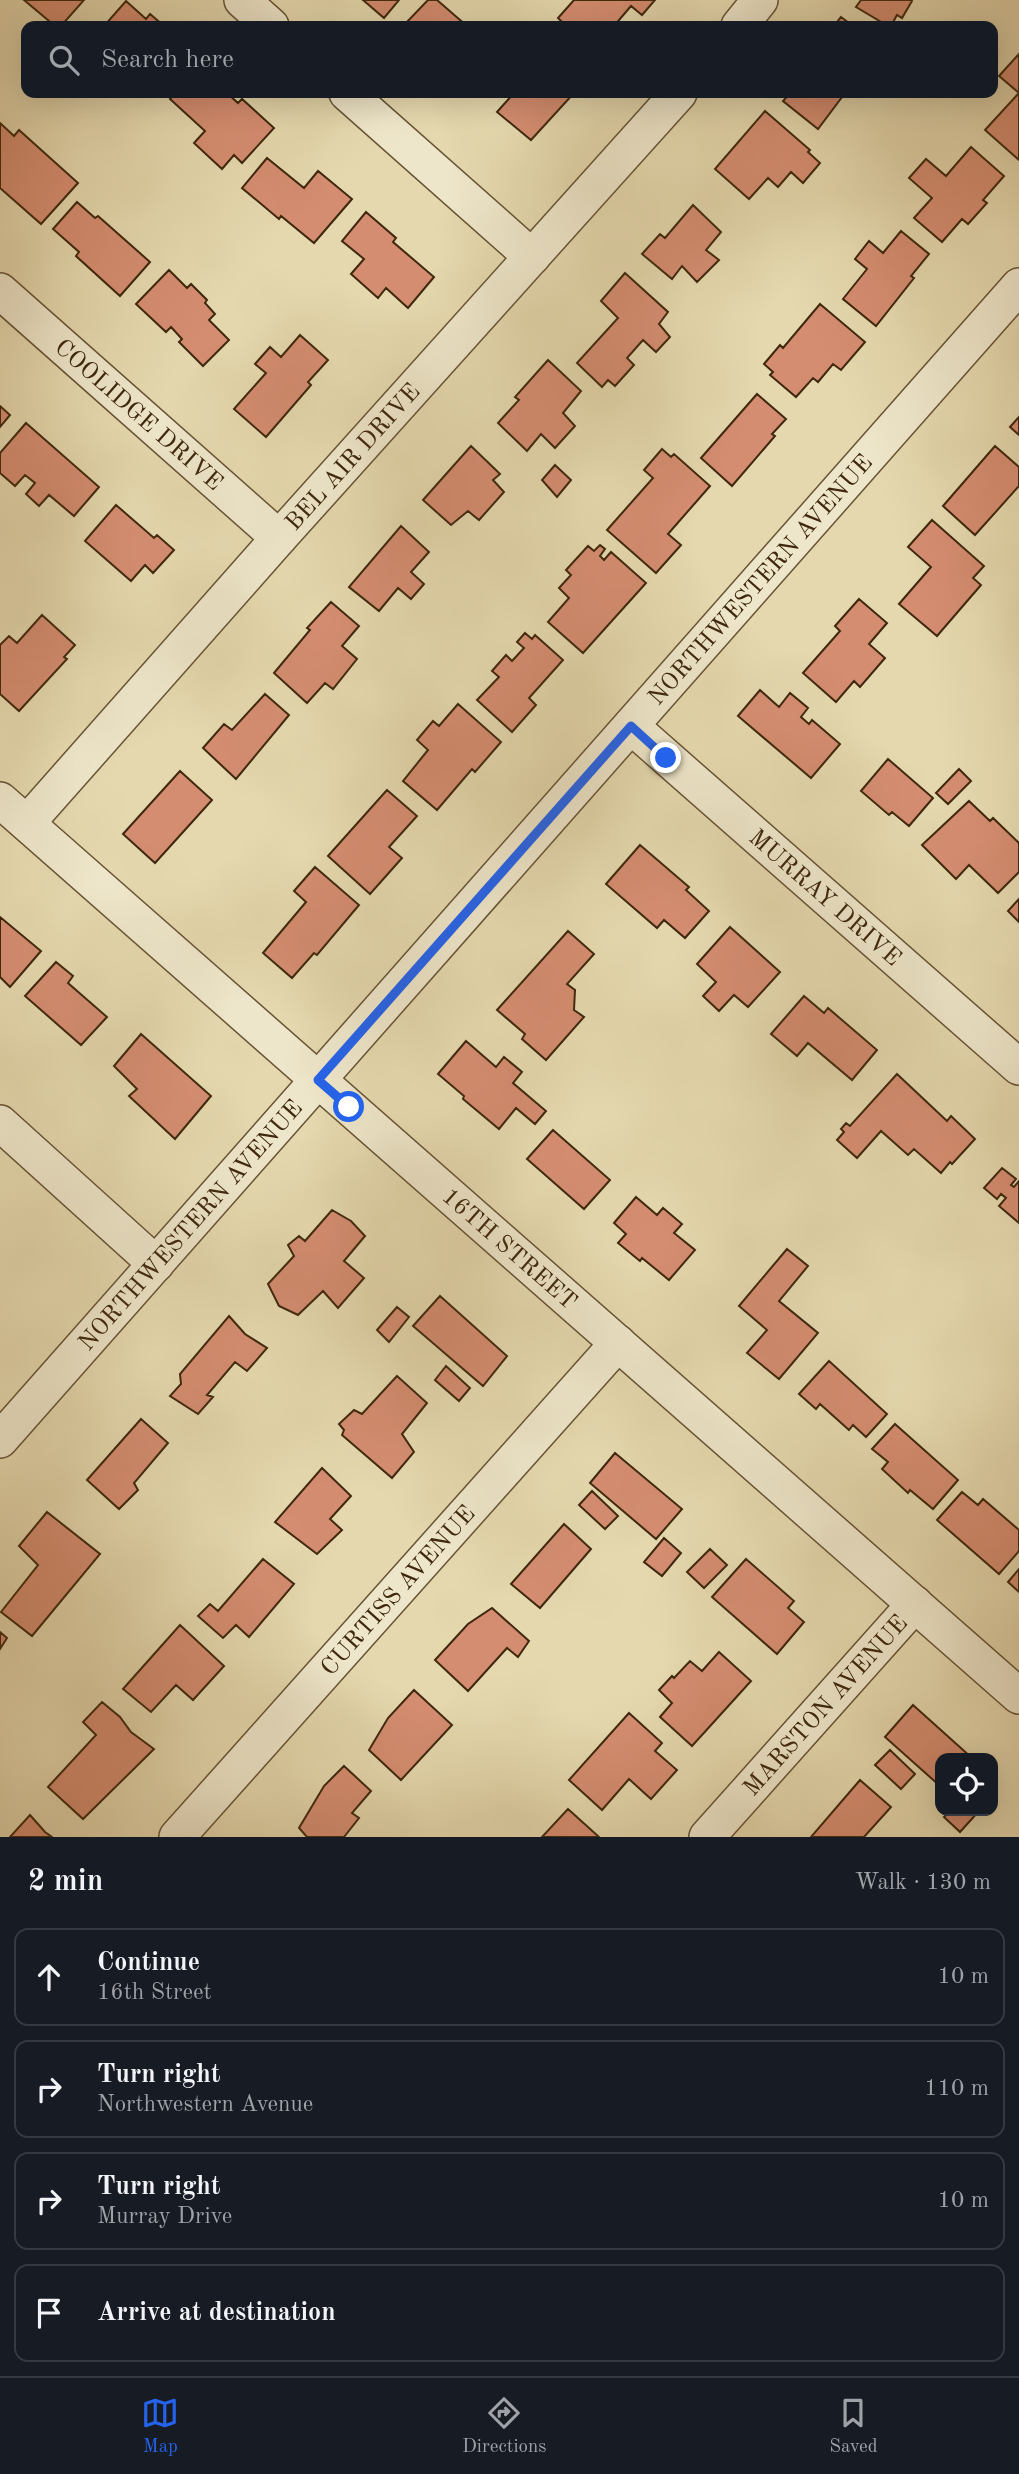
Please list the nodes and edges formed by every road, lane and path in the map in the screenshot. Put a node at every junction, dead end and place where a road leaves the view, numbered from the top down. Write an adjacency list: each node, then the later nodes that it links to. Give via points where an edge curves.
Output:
1 (242, 0): 3 (street)
2 (760, 0): 4 (street)
3 (265, 21)
4 (743, 21)
5 (352, 98): 7 (street)
6 (675, 98): 7 (street, BEL AIR DRIVE)
7 (532, 257): 10 (street, BEL AIR DRIVE)
8 (1019, 286): 11 (street, NORTHWESTERN AVENUE)
9 (0, 291): 10 (street, COOLIDGE DRIVE)
10 (279, 538): 13 (street, BEL AIR DRIVE)
11 (631, 726): 14 (street, MURRAY DRIVE); 15 (street, NORTHWESTERN AVENUE)
12 (0, 800): 13 (street, 16TH STREET)
13 (27, 823): 15 (street, 16TH STREET)
14 (1019, 1067)
15 (318, 1080): 17 (street, NORTHWESTERN AVENUE); 18 (street, 16TH STREET)
16 (0, 1123): 17 (street)
17 (156, 1264): 19 (street, NORTHWESTERN AVENUE)
18 (618, 1343): 20 (street, 16TH STREET); 22 (street, CURTISS AVENUE)
19 (0, 1440)
20 (915, 1604): 21 (street, 16TH STREET); 23 (street, MARSTON AVENUE)
21 (1019, 1696)
22 (177, 1837)
23 (707, 1837)

